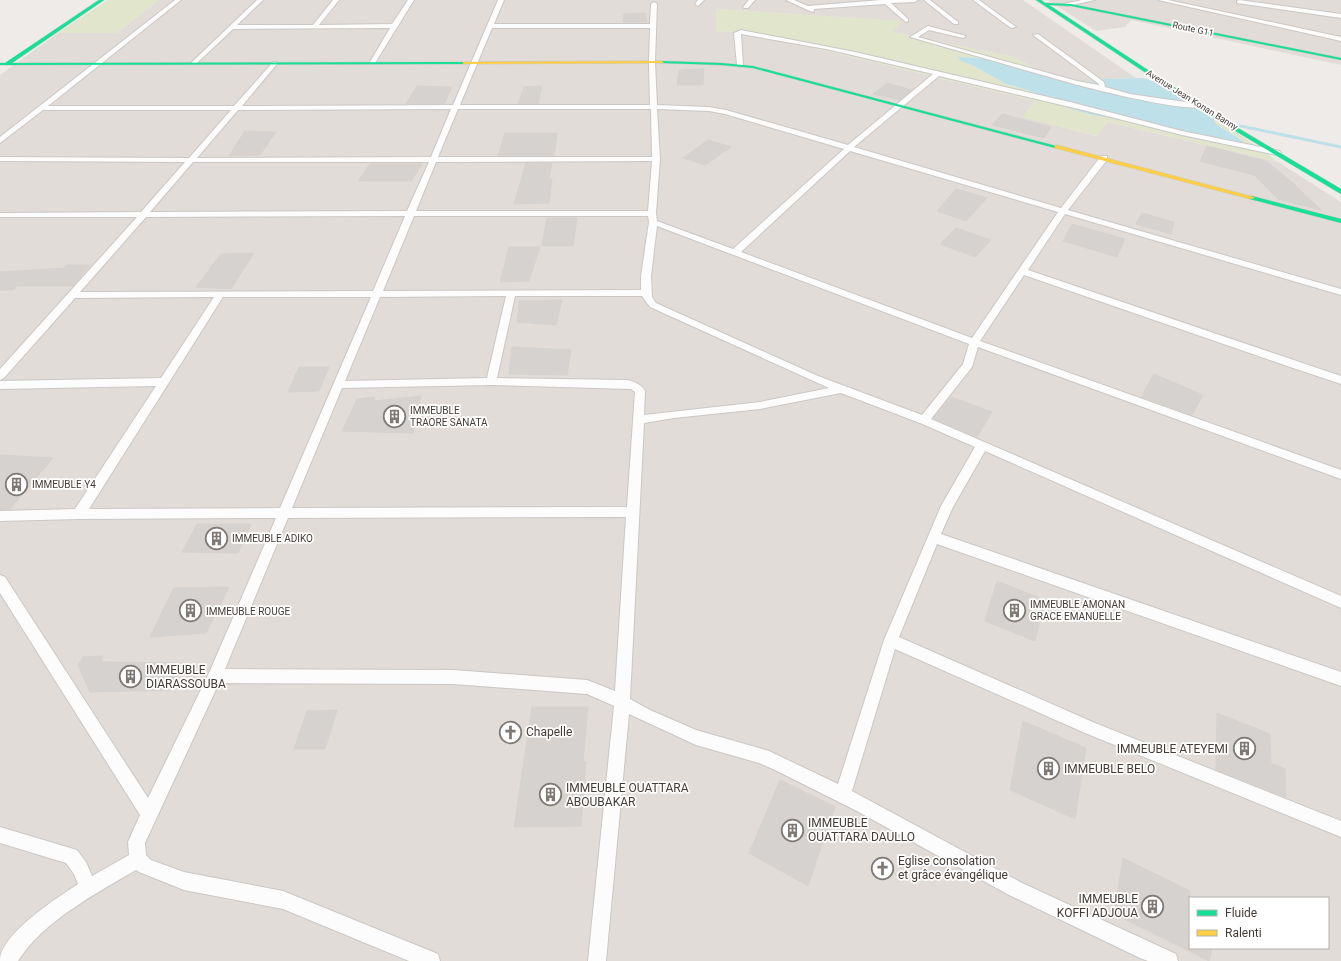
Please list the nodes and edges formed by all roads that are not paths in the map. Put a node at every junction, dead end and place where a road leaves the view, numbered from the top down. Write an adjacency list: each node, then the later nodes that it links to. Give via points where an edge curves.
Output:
1 (90, 0): 42 (street)
2 (102, 0): 42 (street)
3 (178, 0): 43 (street)
4 (260, 0): 30 (street)
5 (336, 0): 31 (street)
6 (411, 0): 27 (street)
7 (501, 0): 28 (street)
8 (752, 0): 20 (street)
9 (789, 0): 21 (street)
10 (915, 0): 15 (street)
11 (927, 0): 26 (street)
12 (976, 0): 32 (street)
13 (1092, 0): 19 (street)
14 (1161, 0): 23 (street)
15 (885, 1): 21 (street); 25 (street)
16 (1239, 1): 23 (street); 24 (street)
17 (1045, 2): 19 (street, Route G11); 49 (street, Avenue Jean Konan Banny); 61 (street, Avenue Jean Konan Banny)
18 (654, 4): 29 (street)
19 (1067, 4): 36 (street, Route G11)
20 (746, 7)
21 (806, 8): 22 (street)
22 (817, 12)
23 (1236, 16): 35 (street)
24 (1341, 16)
25 (906, 20)
26 (956, 24)
27 (394, 26): 31 (street); 37 (street)
28 (491, 26): 29 (street); 41 (street)
29 (653, 26): 38 (street)
30 (232, 27): 31 (street); 39 (street)
31 (314, 27)
32 (1013, 27)
33 (1036, 35): 46 (street, via 1102,83)
34 (963, 36): 46 (street, via 928,28 913,37)
35 (1341, 39)
36 (1341, 59)
37 (373, 62): 40 (street); 41 (street)
38 (652, 62): 41 (street); 44 (street); 51 (street)
39 (194, 63): 40 (street); 43 (street)
40 (275, 63): 50 (street)
41 (475, 63): 48 (street)
42 (2, 64): 43 (street)
43 (98, 64): 52 (street)
44 (740, 65): 45 (street, via 737,33 739,32 828,48); 47 (street)
45 (937, 74): 47 (street); 55 (street, via 1168,131)
46 (1102, 88): 49 (street, via 1129,96)
47 (901, 105): 54 (street); 57 (street)
48 (457, 106): 50 (street); 51 (street); 58 (street)
49 (1199, 106): 55 (street, Avenue Jean Konan Banny)
50 (236, 107): 52 (street); 59 (street)
51 (653, 107): 54 (street, via 717,110); 60 (street)
52 (42, 108): 53 (street)
53 (0, 141)
54 (849, 148): 63 (street); 69 (street)
55 (1277, 153): 62 (street, Avenue Jean Konan Banny)
56 (0, 158): 59 (street)
57 (1104, 158): 63 (street); 68 (street)
58 (435, 159): 59 (street); 60 (street); 64 (street)
59 (190, 160): 65 (street)
60 (656, 160): 67 (street)
61 (1341, 183)
62 (1341, 192)
63 (1063, 211): 70 (street); 71 (street)
64 (410, 214): 65 (street); 67 (street); 73 (street)
65 (143, 215): 66 (street); 75 (street)
66 (0, 216)
67 (652, 217): 69 (street); 72 (street)
68 (1341, 221)
69 (734, 252): 77 (street)
70 (1022, 271): 77 (street); 79 (street)
71 (1341, 292)
72 (646, 293): 74 (street); 84 (street, via 653,305)
73 (376, 294): 74 (street); 76 (street); 83 (street)
74 (511, 294): 80 (street)
75 (72, 295): 76 (street); 78 (street)
76 (220, 295): 81 (street)
77 (974, 342): 86 (street, via 968,365); 89 (street)
78 (0, 376)
79 (1341, 380)
80 (491, 381): 83 (street); 85 (street, via 635,386 640,391)
81 (164, 382): 82 (street); 91 (street)
82 (0, 385)
83 (338, 385): 92 (street)
84 (841, 389): 85 (street, via 748,407 668,414); 86 (street)
85 (638, 420): 90 (street)
86 (924, 420): 87 (street)
87 (982, 446): 94 (street, via 950,500); 96 (street)
88 (1341, 470): 89 (street)
89 (1341, 475)
90 (633, 512): 92 (street); 100 (street)
91 (79, 514): 92 (street); 93 (street)
92 (282, 514): 98 (street)
93 (0, 516)
94 (933, 537): 97 (street); 99 (street)
95 (0, 581): 102 (street)
96 (1341, 602)
97 (891, 640): 101 (street); 103 (street, via 1090,728)
98 (215, 676): 100 (street, via 453,676 587,687 603,692); 102 (street)
99 (1341, 679)
100 (622, 703): 101 (street, via 699,738 777,762); 109 (street)
101 (843, 795): 110 (street, via 995,879 1092,927)
102 (149, 814): 105 (street, via 136,842)
103 (1341, 829)
104 (0, 835): 106 (street, via 71,856 80,868)
105 (138, 859): 106 (street); 108 (street, via 145,866 184,881 283,900)
106 (89, 889): 107 (street, via 67,902 25,936)
107 (7, 961)
108 (431, 961)
109 (597, 961)
110 (1169, 961)

